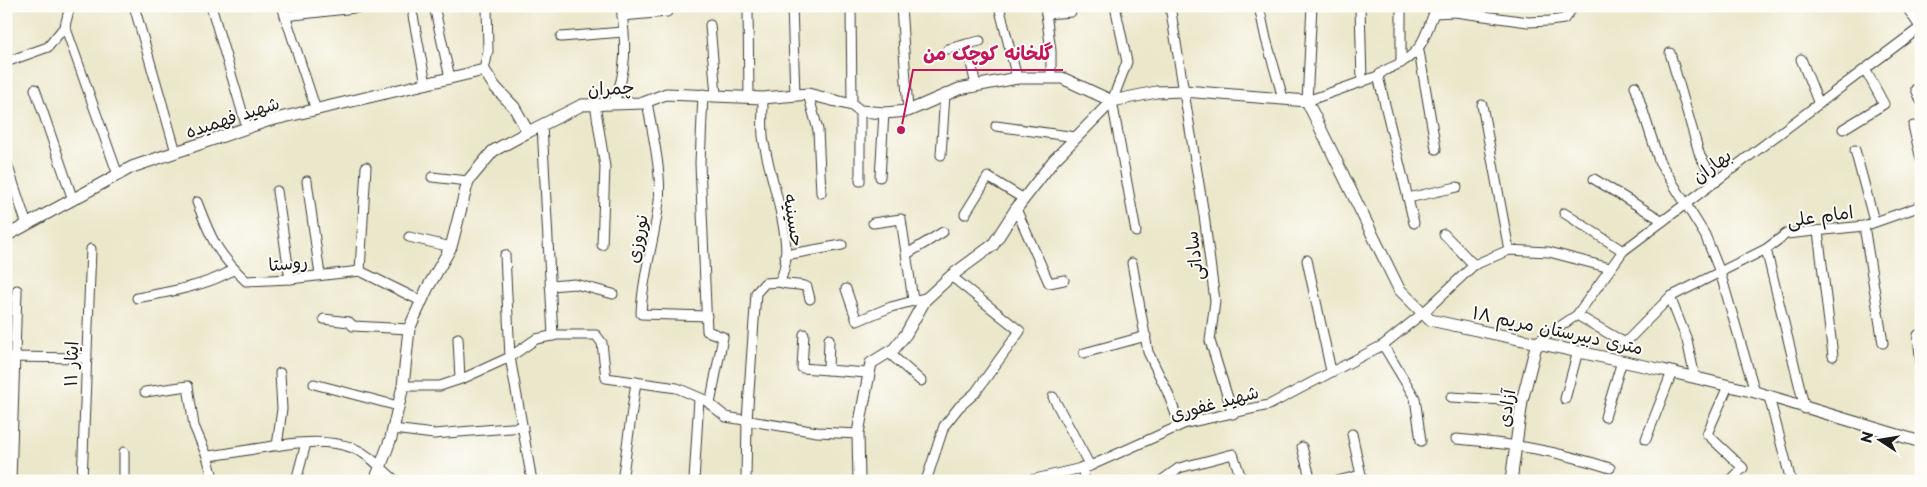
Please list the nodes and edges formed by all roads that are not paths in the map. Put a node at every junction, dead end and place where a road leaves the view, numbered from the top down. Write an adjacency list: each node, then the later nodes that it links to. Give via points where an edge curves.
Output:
1 (70, 6): 30 (street)
2 (134, 6): 84 (street)
3 (211, 6): 78 (street)
4 (282, 6): 27 (street)
5 (372, 6): 20 (street)
6 (434, 6): 45 (street)
7 (487, 6): 43 (street, via 488,51)
8 (792, 6): 59 (street)
9 (851, 6): 71 (street)
10 (901, 6): 73 (street)
11 (999, 6): 46 (street)
12 (1116, 6): 63 (street, via 1127,62)
13 (1170, 6): 54 (street, ساداتی)
14 (1259, 6): 62 (street)
15 (1312, 6): 64 (street)
16 (1360, 6): 48 (street)
17 (1400, 6): 41 (street)
18 (1574, 6): 23 (street, via 1564,18 1528,22)
19 (1906, 6): 31 (street)
20 (337, 8): 27 (street)
21 (748, 8): 60 (street)
22 (1046, 10): 26 (street); 47 (street)
23 (1434, 10): 37 (street)
24 (621, 11): 25 (street); 32 (street)
25 (667, 12)
26 (1071, 12)
27 (285, 16): 72 (street)
28 (413, 16): 49 (street)
29 (710, 25): 57 (street)
30 (65, 26): 40 (street, via 48,47); 89 (street)
31 (1921, 27): 42 (street, بهاران)
32 (623, 32): 33 (street); 68 (street, via 625,66)
33 (561, 37)
34 (980, 41): 35 (street)
35 (967, 44): 36 (street); 50 (street)
36 (948, 50)
37 (1419, 51): 41 (street); 82 (street)
38 (1670, 53): 96 (street, via 1700,156)
39 (1801, 60): 69 (street)
40 (6, 62)
41 (1401, 63): 44 (street, via 1383,70)
42 (1865, 69): 69 (street, بهاران); 79 (street, via 1884,104)
43 (484, 70): 45 (street, شهید فهمیده); 80 (street, via 514,107)
44 (1378, 76): 48 (street); 100 (street)
45 (450, 78): 49 (street, شهید فهمیده)
46 (1017, 78): 47 (street, چمران); 50 (street, چمران)
47 (1051, 78): 63 (street, چمران, via 1062,78)
48 (1362, 82): 64 (street)
49 (426, 84): 72 (street, شهید فهمیده)
50 (976, 86): 58 (street, چمران, via 959,88)
51 (1635, 86): 104 (street, via 1659,161)
52 (1921, 86): 65 (street, via 1916,89)
53 (35, 89): 102 (street)
54 (1184, 91): 62 (street); 63 (street, via 1156,92); 199 (street, ساداتی, via 1215,301 1210,341)
55 (703, 94): 57 (street, چمران); 66 (street, چمران, via 666,94); 154 (street, via 700,163)
56 (808, 94): 59 (street, چمران); 71 (street, چمران); 99 (street, via 818,130)
57 (716, 95): 60 (street, چمران)
58 (945, 95): 73 (street, چمران); 85 (street)
59 (795, 96): 61 (street, چمران)
60 (749, 97): 61 (street, چمران)
61 (762, 98): 130 (street, حسینیه, via 763,137 785,236)
62 (1283, 98): 64 (street)
63 (1112, 101): 81 (street); 117 (street)
64 (1307, 101): 153 (street, ۱۸ متری دبیرستان مریم, via 1399,289)
65 (1921, 101)
66 (647, 102): 68 (street, چمران); 154 (street, نوروزی, via 660,198 641,314)
67 (595, 104): 68 (street, چمران); 75 (street, چمران, via 582,105); 121 (street, via 605,167)
68 (613, 104)
69 (1819, 104): 96 (street, بهاران)
70 (1482, 105): 126 (street)
71 (856, 108): 74 (street, چمران); 94 (street)
72 (316, 110): 78 (street, شهید فهمیده)
73 (908, 111): 74 (street, چمران)
74 (884, 113): 90 (street)
75 (542, 125): 80 (street, چمران); 143 (street)
76 (996, 126): 81 (street)
77 (1913, 126): 86 (street)
78 (247, 128): 84 (street, شهید فهمیده)
79 (1843, 129)
80 (528, 132): 93 (street, چمران, via 493,151)
81 (1076, 137): 101 (street)
82 (1436, 149)
83 (1855, 150): 110 (street)
84 (176, 152): 89 (street, شهید فهمیده)
85 (941, 155)
86 (1921, 159)
87 (6, 161): 113 (street)
88 (366, 167): 136 (street)
89 (118, 175): 102 (street, شهید فهمیده)
90 (880, 176)
91 (432, 177): 93 (street)
92 (1594, 179): 109 (street)
93 (468, 181): 123 (street, چمران)
94 (860, 181)
95 (307, 182): 138 (street)
96 (1716, 182): 104 (street, بهاران)
97 (1457, 187): 100 (street)
98 (277, 191): 140 (street)
99 (821, 194)
100 (1408, 198): 111 (street)
101 (1024, 199): 106 (street); 108 (street, via 988,177)
102 (73, 200): 113 (street, شهید فهمیده)
103 (197, 202): 135 (street, روستا, via 210,236 224,260)
104 (1687, 204): 109 (street, بهاران); 137 (street, via 1705,235)
105 (1921, 206): 110 (street, امام علی)
106 (1016, 209): 139 (street, via 993,245); 141 (street, via 1049,283)
107 (1564, 213): 127 (street)
108 (965, 214)
109 (1663, 221): 127 (street, بهاران)
110 (1874, 221): 114 (street, امام علی)
111 (1414, 222)
112 (873, 223): 128 (street, via 901,219)
113 (27, 225): 119 (street, شهید فهمیده)
114 (1864, 226): 115 (street, امام علی); 165 (street)
115 (1818, 231): 125 (street, امام علی, via 1786,234); 170 (street)
116 (943, 232): 128 (street)
117 (1136, 232)
118 (1444, 234): 133 (street)
119 (6, 236)
120 (410, 237): 123 (street)
121 (602, 245)
122 (842, 245): 130 (street)
123 (452, 247): 152 (street, چمران)
124 (91, 249): 172 (street, ایثار ۱۱)
125 (1766, 249): 137 (street, امام علی); 198 (street)
126 (1509, 250): 133 (street); 134 (street, via 1549,252)
127 (1623, 250): 134 (street, بهاران)
128 (907, 254): 151 (street)
129 (505, 255): 173 (street)
130 (785, 255): 142 (street, حسینیه, via 784,273)
131 (1307, 260): 177 (street)
132 (1132, 263): 161 (street)
133 (1474, 265): 153 (street, شهید غفوری)
134 (1610, 268): 155 (street, بهاران)
135 (234, 269): 140 (street, روستا, via 246,281); 149 (street, via 226,275 171,292)
136 (360, 271): 138 (street, روستا); 152 (street)
137 (1720, 272): 147 (street, امام علی); 189 (street)
138 (320, 275): 140 (street, روستا)
139 (951, 276): 148 (street); 233 (street, via 1020,330 975,393 944,426)
140 (290, 279)
141 (1064, 280)
142 (779, 282): 150 (street, via 787,286 807,287); 201 (street, via 765,283 756,293)
143 (550, 286): 146 (street, via 575,284); 160 (street)
144 (846, 289): 151 (street, via 857,321)
145 (17, 290): 171 (street)
146 (613, 294)
147 (1673, 296): 155 (street, امام علی, via 1625,343); 181 (street)
148 (928, 297): 151 (street); 168 (street, via 906,334)
149 (137, 298)
150 (810, 299)
151 (913, 300)
152 (420, 301): 157 (street, چمران)
153 (1423, 313): 164 (street, ۱۸ متری دبیرستان مریم, via 1430,320); 166 (street, شهید غفوری)
154 (707, 316): 196 (street, via 707,331 723,337)
155 (1577, 316): 164 (street, بهاران)
156 (324, 318): 157 (street, via 349,322 353,326)
157 (409, 329): 186 (street, چمران)
158 (804, 334): 176 (street, via 802,368)
159 (1918, 335): 175 (street)
160 (553, 336): 173 (street, via 536,339); 184 (street, via 596,335 602,343 606,378)
161 (1146, 336): 169 (street); 202 (street, via 1148,352)
162 (458, 338): 182 (street)
163 (829, 338): 176 (street)
164 (1537, 342): 167 (street, ۱۸ متری دبیرستان مریم); 195 (street, آزادی)
165 (1883, 343)
166 (1384, 345): 177 (street, شهید غفوری); 209 (street, via 1416,398)
167 (1578, 351): 174 (street, ۱۸ متری دبیرستان مریم); 194 (street)
168 (888, 352): 180 (street, via 871,363); 183 (street)
169 (1084, 354)
170 (1833, 356)
171 (10, 357): 172 (street); 222 (street)
172 (87, 358): 223 (street, ایثار ۱۱)
173 (510, 358): 182 (street); 203 (street)
174 (1622, 361): 178 (street, ۱۸ متری دبیرستان مریم); 200 (street)
175 (1921, 366)
176 (828, 370): 180 (street)
177 (1331, 371): 199 (street, شهید غفوری, via 1269,405)
178 (1672, 372): 181 (street, ۱۸ متری دبیرستان مریم); 208 (street)
179 (280, 373): 213 (street, via 282,409)
180 (867, 373): 205 (street)
181 (1695, 378): 187 (street, ۱۸ متری دبیرستان مریم)
182 (460, 379): 186 (street, via 440,386)
183 (922, 381)
184 (636, 382): 193 (street, via 677,388); 230 (street)
185 (314, 384): 197 (street)
186 (403, 386): 197 (street, چمران)
187 (1728, 386): 189 (street, ۱۸ متری دبیرستان مریم); 241 (street, via 1707,434 1744,468)
188 (145, 392): 216 (street, via 188,386 194,426)
189 (1755, 392): 192 (street, ۱۸ متری دبیرستان مریم)
190 (1053, 397): 217 (street)
191 (1450, 397): 195 (street)
192 (1770, 397): 198 (street, ۱۸ متری دبیرستان مریم); 242 (street)
193 (699, 398): 196 (street); 231 (street)
194 (1564, 399)
195 (1522, 401): 212 (street, آزادی)
196 (710, 404): 201 (street, via 726,416)
197 (398, 406): 204 (street, چمران)
198 (1806, 409): 210 (street, ۱۸ متری دبیرستان مریم)
199 (1233, 414): 202 (street, شهید غفوری)
200 (1605, 417)
201 (746, 420): 205 (street, via 817,432); 220 (street)
202 (1180, 425): 217 (street, شهید غفوری)
203 (524, 427): 204 (street, via 434,434); 221 (street)
204 (393, 429): 219 (street, چمران)
205 (858, 434): 232 (street)
206 (1352, 434): 239 (street, via 1361,474)
207 (1456, 439): 212 (street)
208 (1646, 439)
209 (1421, 442)
210 (1921, 442)
211 (306, 443): 213 (street); 219 (street, via 353,448 375,460); 226 (street)
212 (1517, 444): 218 (street, via 1552,450); 240 (street, آزادی)
213 (277, 446): 216 (street)
214 (1302, 447): 238 (street)
215 (124, 452): 224 (street)
216 (207, 456): 225 (street)
217 (1086, 467): 234 (street, شهید غفوری); 235 (street)
218 (1610, 468)
219 (381, 469): 227 (street, چمران); 228 (street)
220 (746, 479)
221 (532, 480): 229 (street)
222 (12, 481)
223 (82, 481)
224 (124, 481)
225 (214, 481)
226 (296, 481)
227 (375, 481)
228 (396, 481)
229 (527, 481)
230 (622, 481)
231 (694, 481)
232 (859, 481)
233 (926, 481)
234 (1027, 481)
235 (1085, 481)
236 (1161, 481): 237 (street, via 1179,468 1233,454)
237 (1242, 481)
238 (1311, 481)
239 (1337, 481)
240 (1511, 481)
241 (1730, 481)
242 (1791, 481)

